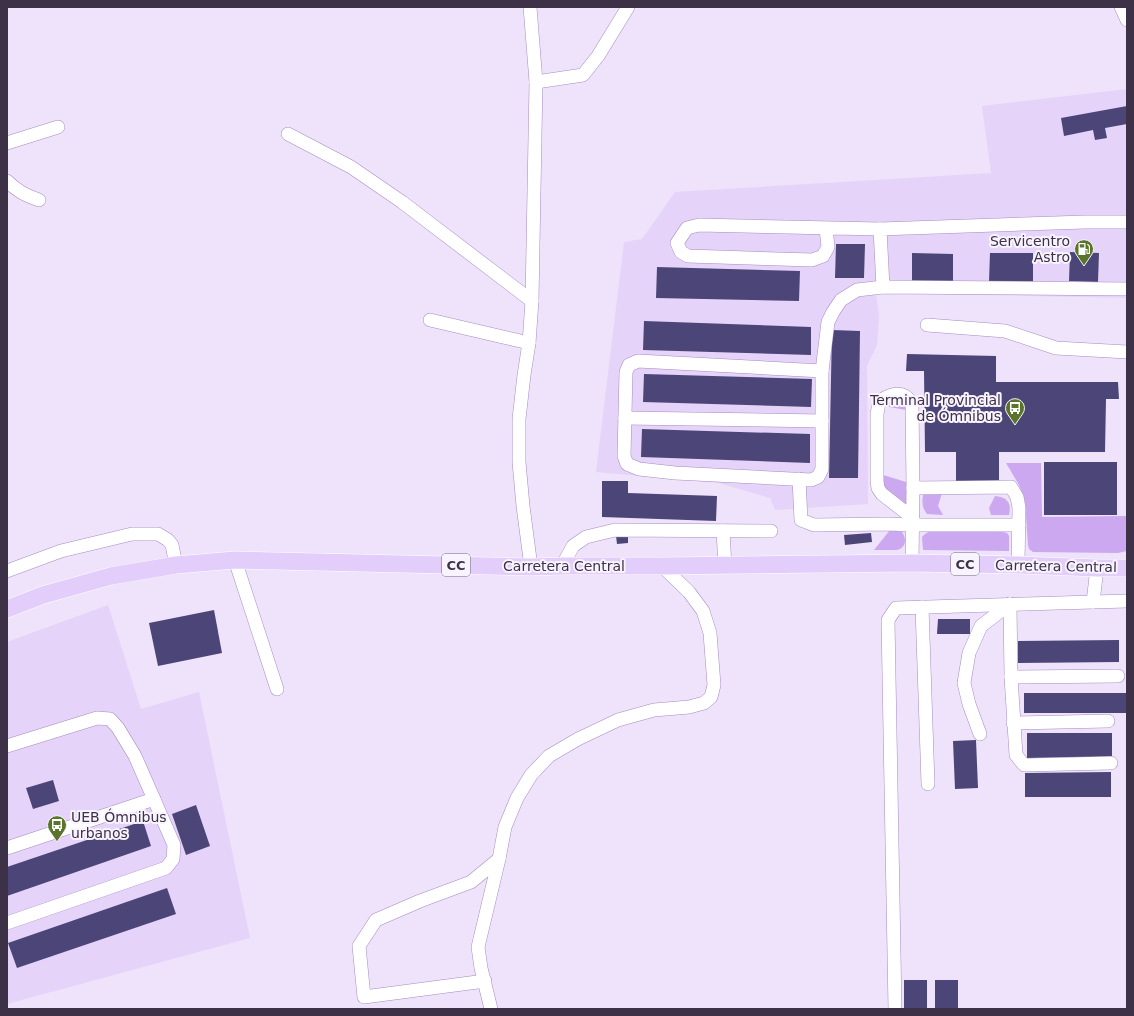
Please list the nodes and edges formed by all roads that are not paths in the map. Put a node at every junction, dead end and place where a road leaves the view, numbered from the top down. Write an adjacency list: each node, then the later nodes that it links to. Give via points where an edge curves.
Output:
1 (530, 7): 5 (street)
2 (628, 7): 5 (street, via 598,56 583,75)
3 (1121, 7): 4 (street)
4 (1127, 20)
5 (536, 82): 16 (street)
6 (58, 128): 8 (street)
7 (288, 134): 16 (street, via 351,167 402,202)
8 (7, 143)
9 (7, 181): 10 (street, via 15,189)
10 (39, 200)
11 (1127, 222): 13 (street)
12 (826, 228): 12 (street, via 699,225 688,228 677,243 680,252 688,256 812,260 824,256 828,247); 13 (street)
13 (880, 229): 14 (street)
14 (883, 287): 15 (street); 21 (street, via 857,290 841,300 828,322)
15 (1127, 288)
16 (532, 301): 19 (street)
17 (430, 320): 19 (street)
18 (927, 325): 20 (street, via 1005,331 1056,348)
19 (529, 343): 38 (street, via 519,419 519,462)
20 (1127, 352)
21 (822, 371): 22 (street, via 638,361 630,365 626,372); 23 (street)
22 (625, 418): 23 (street); 24 (street, via 624,456 627,464 639,469)
23 (822, 421): 24 (street, via 822,469 818,476 811,480)
24 (799, 480): 26 (street, via 801,520 814,525)
25 (913, 488): 26 (street); 26 (street, via 912,403 899,394 891,395 879,404 877,413 878,488); 27 (street, via 1011,487 1017,497)
26 (912, 522): 27 (street); 31 (street)
27 (1019, 526): 33 (street)
28 (722, 531): 29 (street); 34 (street, via 615,530 586,537 573,546); 36 (street)
29 (771, 531)
30 (235, 560): 32 (main road, Carretera Central / CC); 38 (main road, Carretera Central / CC); 48 (street)
31 (912, 563): 33 (main road, Carretera Central / CC); 36 (main road, Carretera Central / CC)
32 (176, 564): 40 (street, via 172,545 168,540 158,534 132,534 61,551); 45 (main road, Carretera Central / CC, via 111,576 43,595)
33 (1018, 565): 39 (main road, Carretera Central / CC)
34 (562, 566): 35 (main road, Carretera Central / CC); 38 (main road, Carretera Central / CC)
35 (662, 566): 36 (main road, Carretera Central / CC); 57 (street, via 689,592 703,611 710,633 714,685 710,697 704,703 689,708 654,710 618,720 578,738 549,756 531,775 517,798 505,827)
36 (725, 566)
37 (1123, 566): 39 (main road, Carretera Central / CC)
38 (531, 567)
39 (1096, 568): 42 (street)
40 (7, 571)
41 (1127, 601): 42 (street)
42 (1094, 602): 43 (street)
43 (1010, 604): 44 (street); 47 (street); 51 (street, via 981,626 969,653 964,683)
44 (922, 607): 54 (street); 61 (street, via 896,608 888,620)
45 (7, 609)
46 (1118, 676): 47 (street)
47 (1011, 677): 50 (street)
48 (277, 689)
49 (1108, 721): 50 (street)
50 (1013, 723): 53 (street, via 1016,755 1024,765)
51 (980, 734)
52 (7, 746): 55 (street, via 97,718 110,719 135,756)
53 (1111, 764)
54 (928, 784)
55 (154, 799): 56 (street); 58 (street, via 174,845 173,859 166,868)
56 (7, 848)
57 (499, 859): 59 (street, via 478,947); 59 (street, via 471,882 376,920 358,946 364,997)
58 (7, 923)
59 (485, 981): 60 (street)
60 (491, 1009)
61 (895, 1009)

